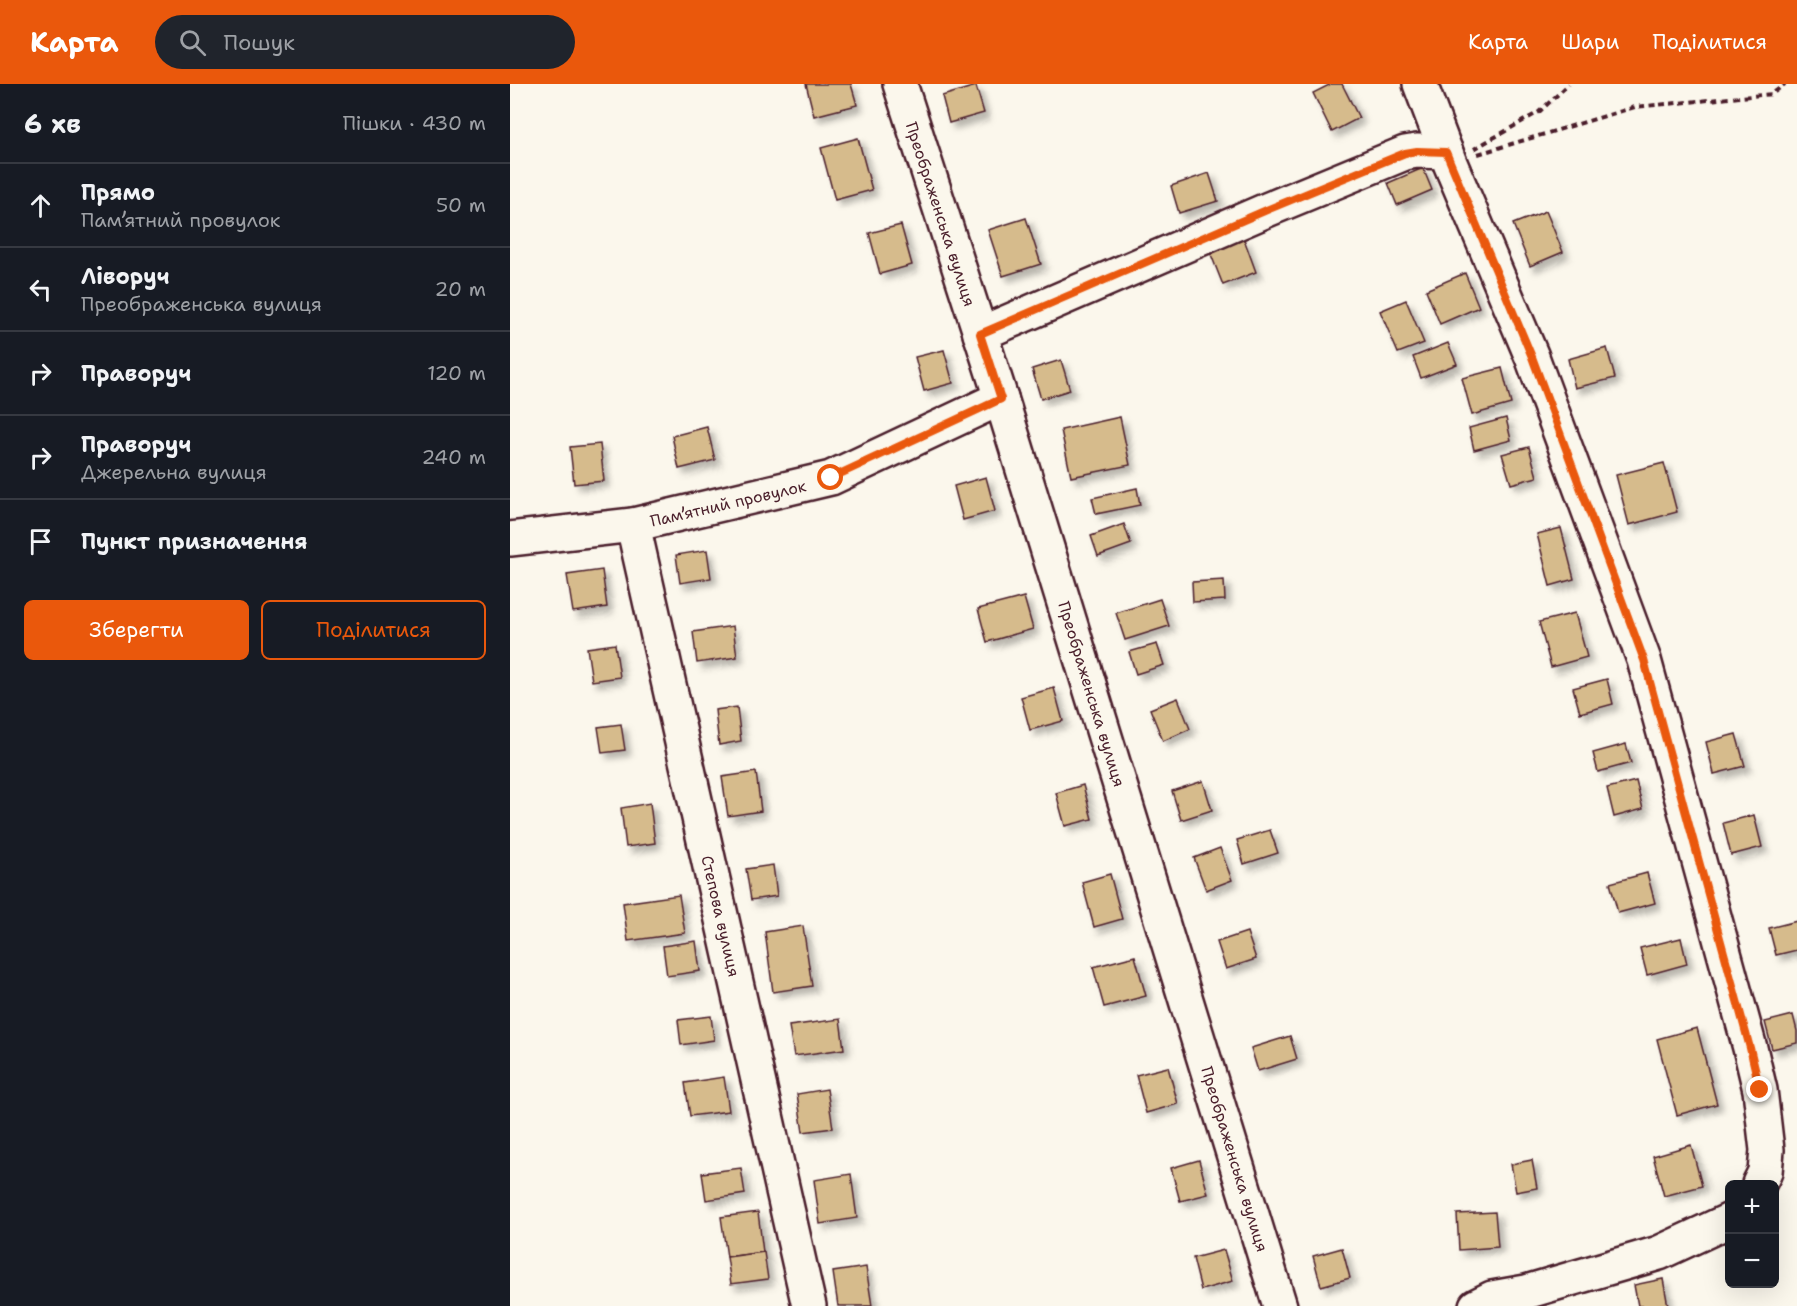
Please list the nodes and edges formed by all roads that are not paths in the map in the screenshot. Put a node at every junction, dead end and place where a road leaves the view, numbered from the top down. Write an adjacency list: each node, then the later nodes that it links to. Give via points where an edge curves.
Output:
1 (900, 84): 4 (street, Преображенська вулиця)
2 (1420, 84): 3 (street)
3 (1448, 157): 4 (street, via 1417,151 1405,153); 8 (street, via 1532,357 1644,660 1760,1090 1767,1150)
4 (980, 334): 5 (street, Преображенська вулиця)
5 (1001, 399): 6 (street, Пам’ятний провулок, via 831,478); 11 (street, Преображенська вулиця)
6 (633, 525): 7 (street, Пам’ятний провулок); 10 (street, Степова вулиця)
7 (510, 538)
8 (1761, 1180)
9 (1725, 1222): 12 (street, via 1659,1253 1526,1292 1492,1298)
10 (809, 1306)
11 (1280, 1306)
12 (1476, 1306)

